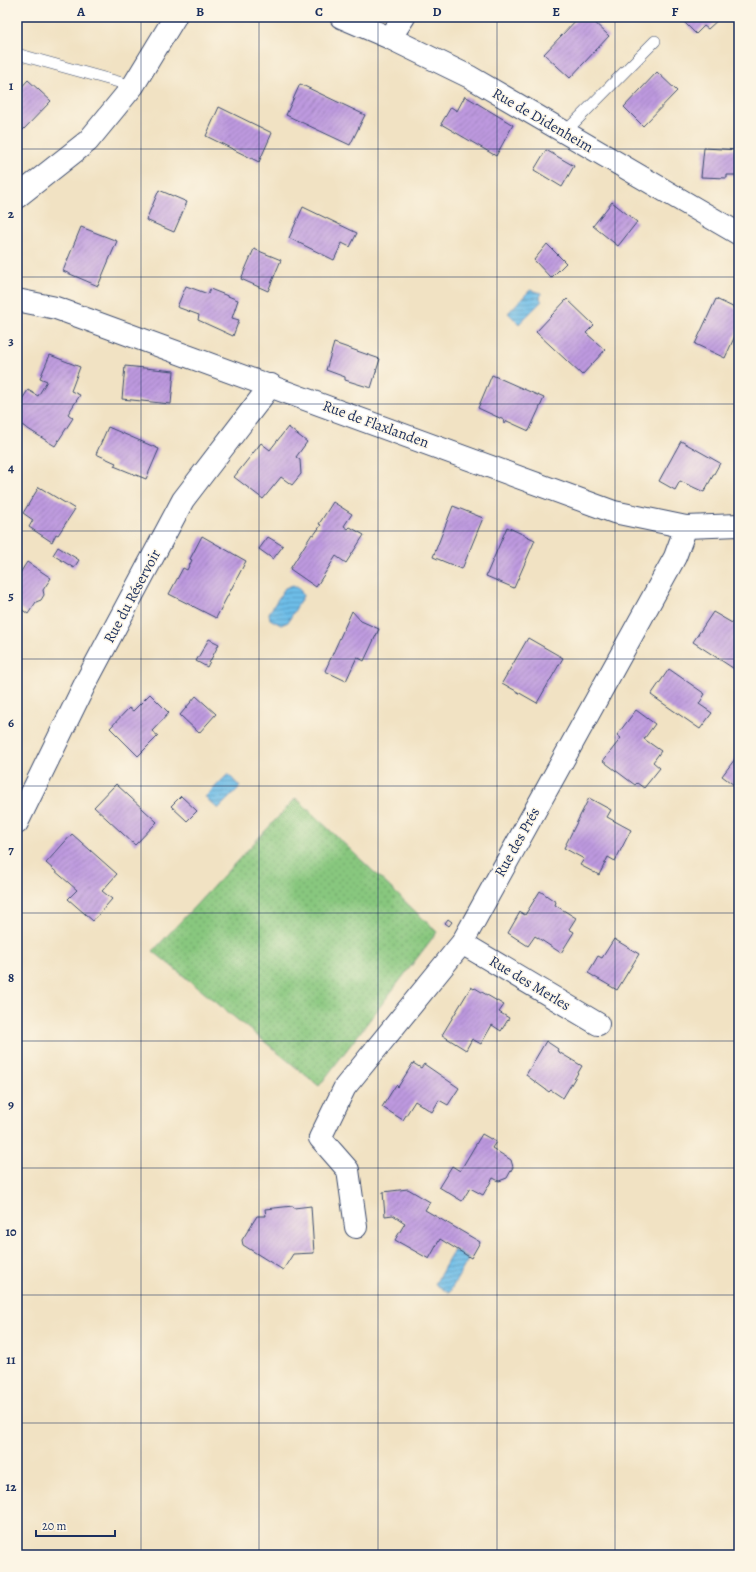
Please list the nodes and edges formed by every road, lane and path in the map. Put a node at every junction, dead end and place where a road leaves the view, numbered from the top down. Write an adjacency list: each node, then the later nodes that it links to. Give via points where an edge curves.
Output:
1 (175, 17): 7 (street)
2 (341, 17): 4 (street, Rue de Didenheim)
3 (404, 17): 4 (street)
4 (390, 38): 8 (street, Rue de Didenheim, via 470,78)
5 (655, 41): 8 (lane)
6 (17, 54): 7 (lane)
7 (133, 86): 9 (street, via 88,141)
8 (565, 132): 10 (street, Rue de Didenheim)
9 (17, 197)
10 (739, 234)
11 (17, 300): 12 (street, Rue de Flaxlanden, via 56,308)
12 (271, 385): 14 (street, Rue de Flaxlanden, via 614,512); 15 (street, Rue du Réservoir, via 183,500 85,684)
13 (739, 525): 14 (street, Rue de Flaxlanden)
14 (686, 527): 16 (street, Rue des Prés, via 675,557)
15 (17, 823)
16 (462, 943): 17 (street, Rue des Merles); 18 (street, Rue des Prés, via 345,1087 320,1138 348,1170)
17 (598, 1024)
18 (356, 1227)

